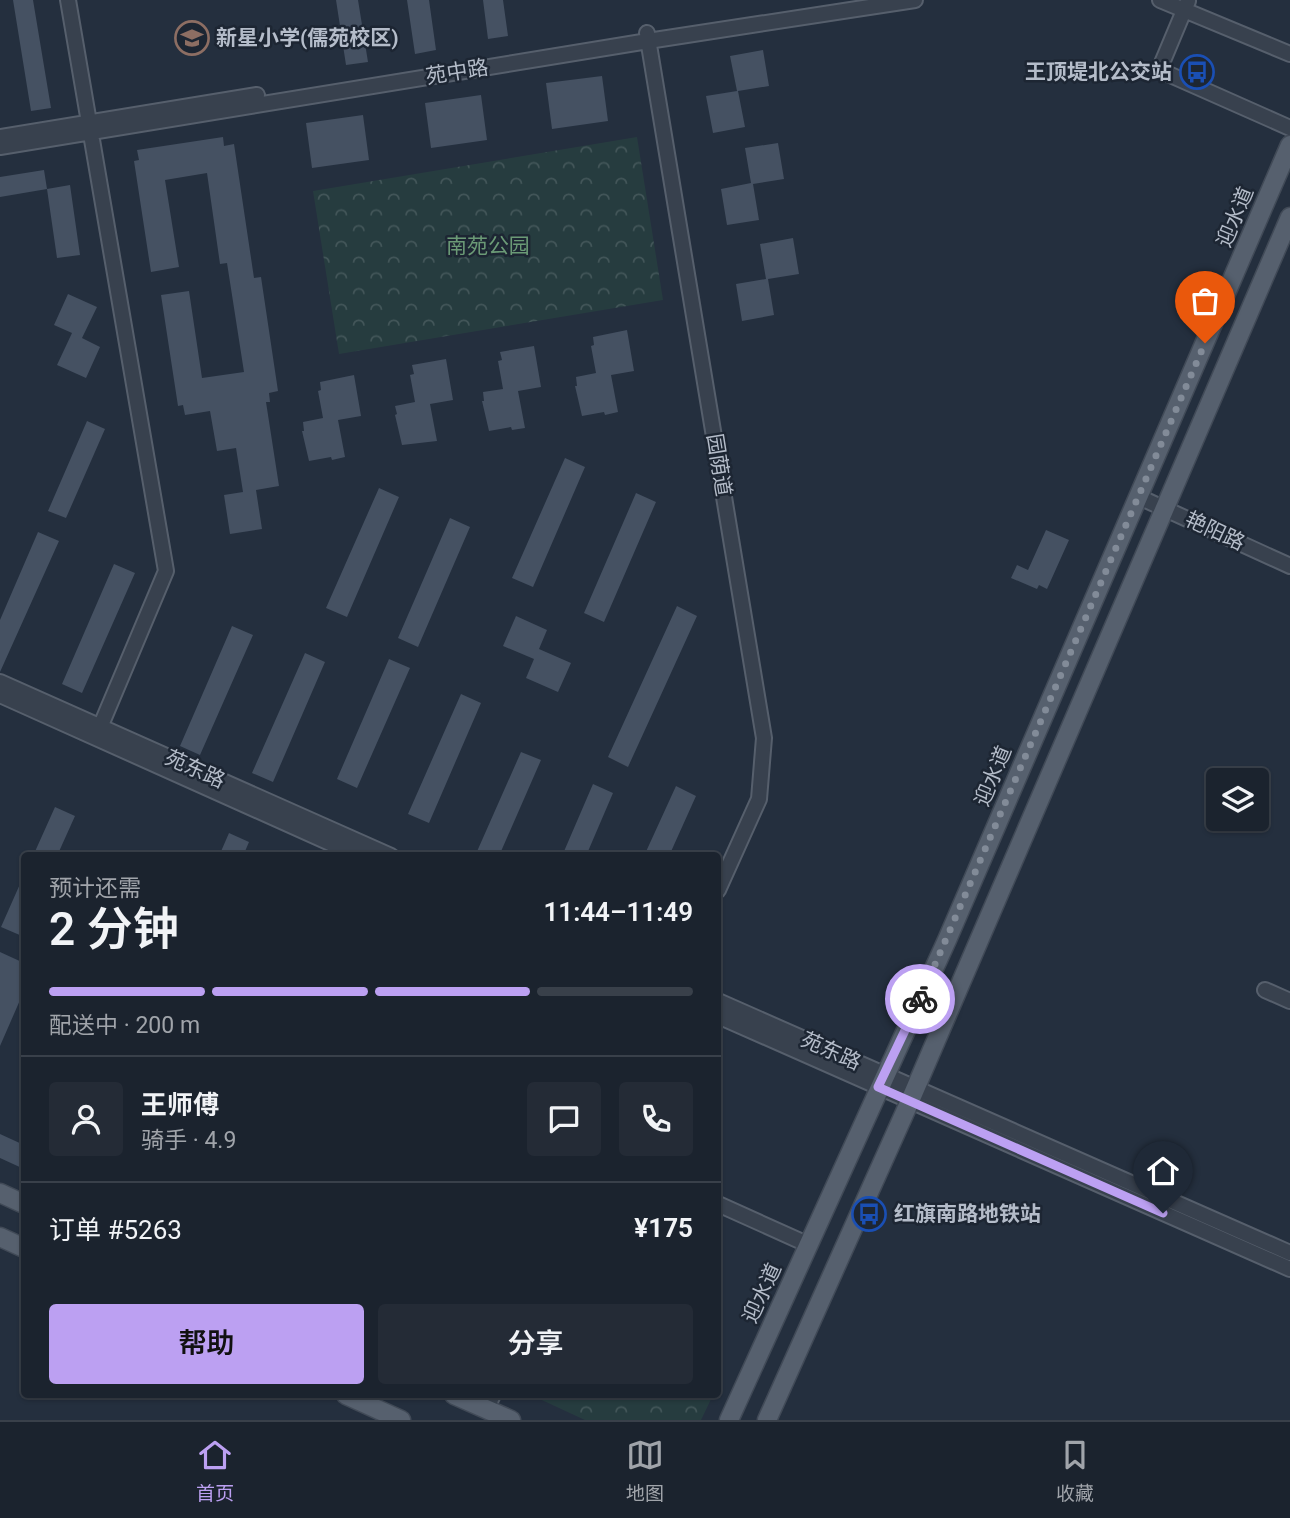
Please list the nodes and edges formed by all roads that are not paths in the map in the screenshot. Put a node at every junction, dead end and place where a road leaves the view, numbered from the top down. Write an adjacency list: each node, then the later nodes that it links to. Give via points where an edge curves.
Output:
1 (68, 0): 9 (street)
2 (867, 0): 6 (street, 苑中路)
3 (915, 0): 6 (street, 苑中路)
4 (1160, 0): 5 (street)
5 (1186, 4): 7 (street); 8 (street); 10 (street, via 1162,63 1166,73)
6 (648, 37): 9 (street, 苑中路); 23 (street, 园荫道, via 764,738 759,799)
7 (1290, 45)
8 (1290, 54)
9 (89, 128): 11 (street, 苑中路); 13 (street, 苑中路); 20 (street, via 166,570)
10 (1290, 128)
11 (0, 137)
12 (1290, 145): 15 (main road, 迎水道)
13 (0, 147)
14 (1290, 217): 16 (main road)
15 (1139, 497): 16 (street, 艳阳路); 28 (main road, 迎水道, via 953,927)
16 (1166, 508): 17 (street, 艳阳路); 29 (main road)
17 (1290, 566)
18 (0, 682): 20 (street, 苑东路)
19 (0, 695): 20 (street, 苑东路)
20 (98, 732): 21 (street, 苑东路); 22 (street, 苑东路)
21 (351, 852)
22 (382, 852)
23 (721, 883)
24 (1265, 989): 25 (street)
25 (1290, 1001)
26 (721, 1002): 28 (street, 苑东路)
27 (721, 1017): 28 (street, 苑东路)
28 (881, 1081): 29 (street, 苑东路); 34 (main road, 迎水道)
29 (912, 1094): 36 (street, 苑东路); 37 (street, 苑东路); 44 (main road)
30 (0, 1193): 31 (main road)
31 (21, 1203)
32 (721, 1205): 34 (street)
33 (0, 1237): 35 (main road)
34 (809, 1245): 43 (main road, 迎水道)
35 (21, 1247)
36 (1290, 1253)
37 (1290, 1269)
38 (353, 1398): 41 (main road)
39 (469, 1398): 40 (main road)
40 (489, 1402): 42 (main road)
41 (401, 1420)
42 (511, 1420)
43 (729, 1420)
44 (768, 1420)

